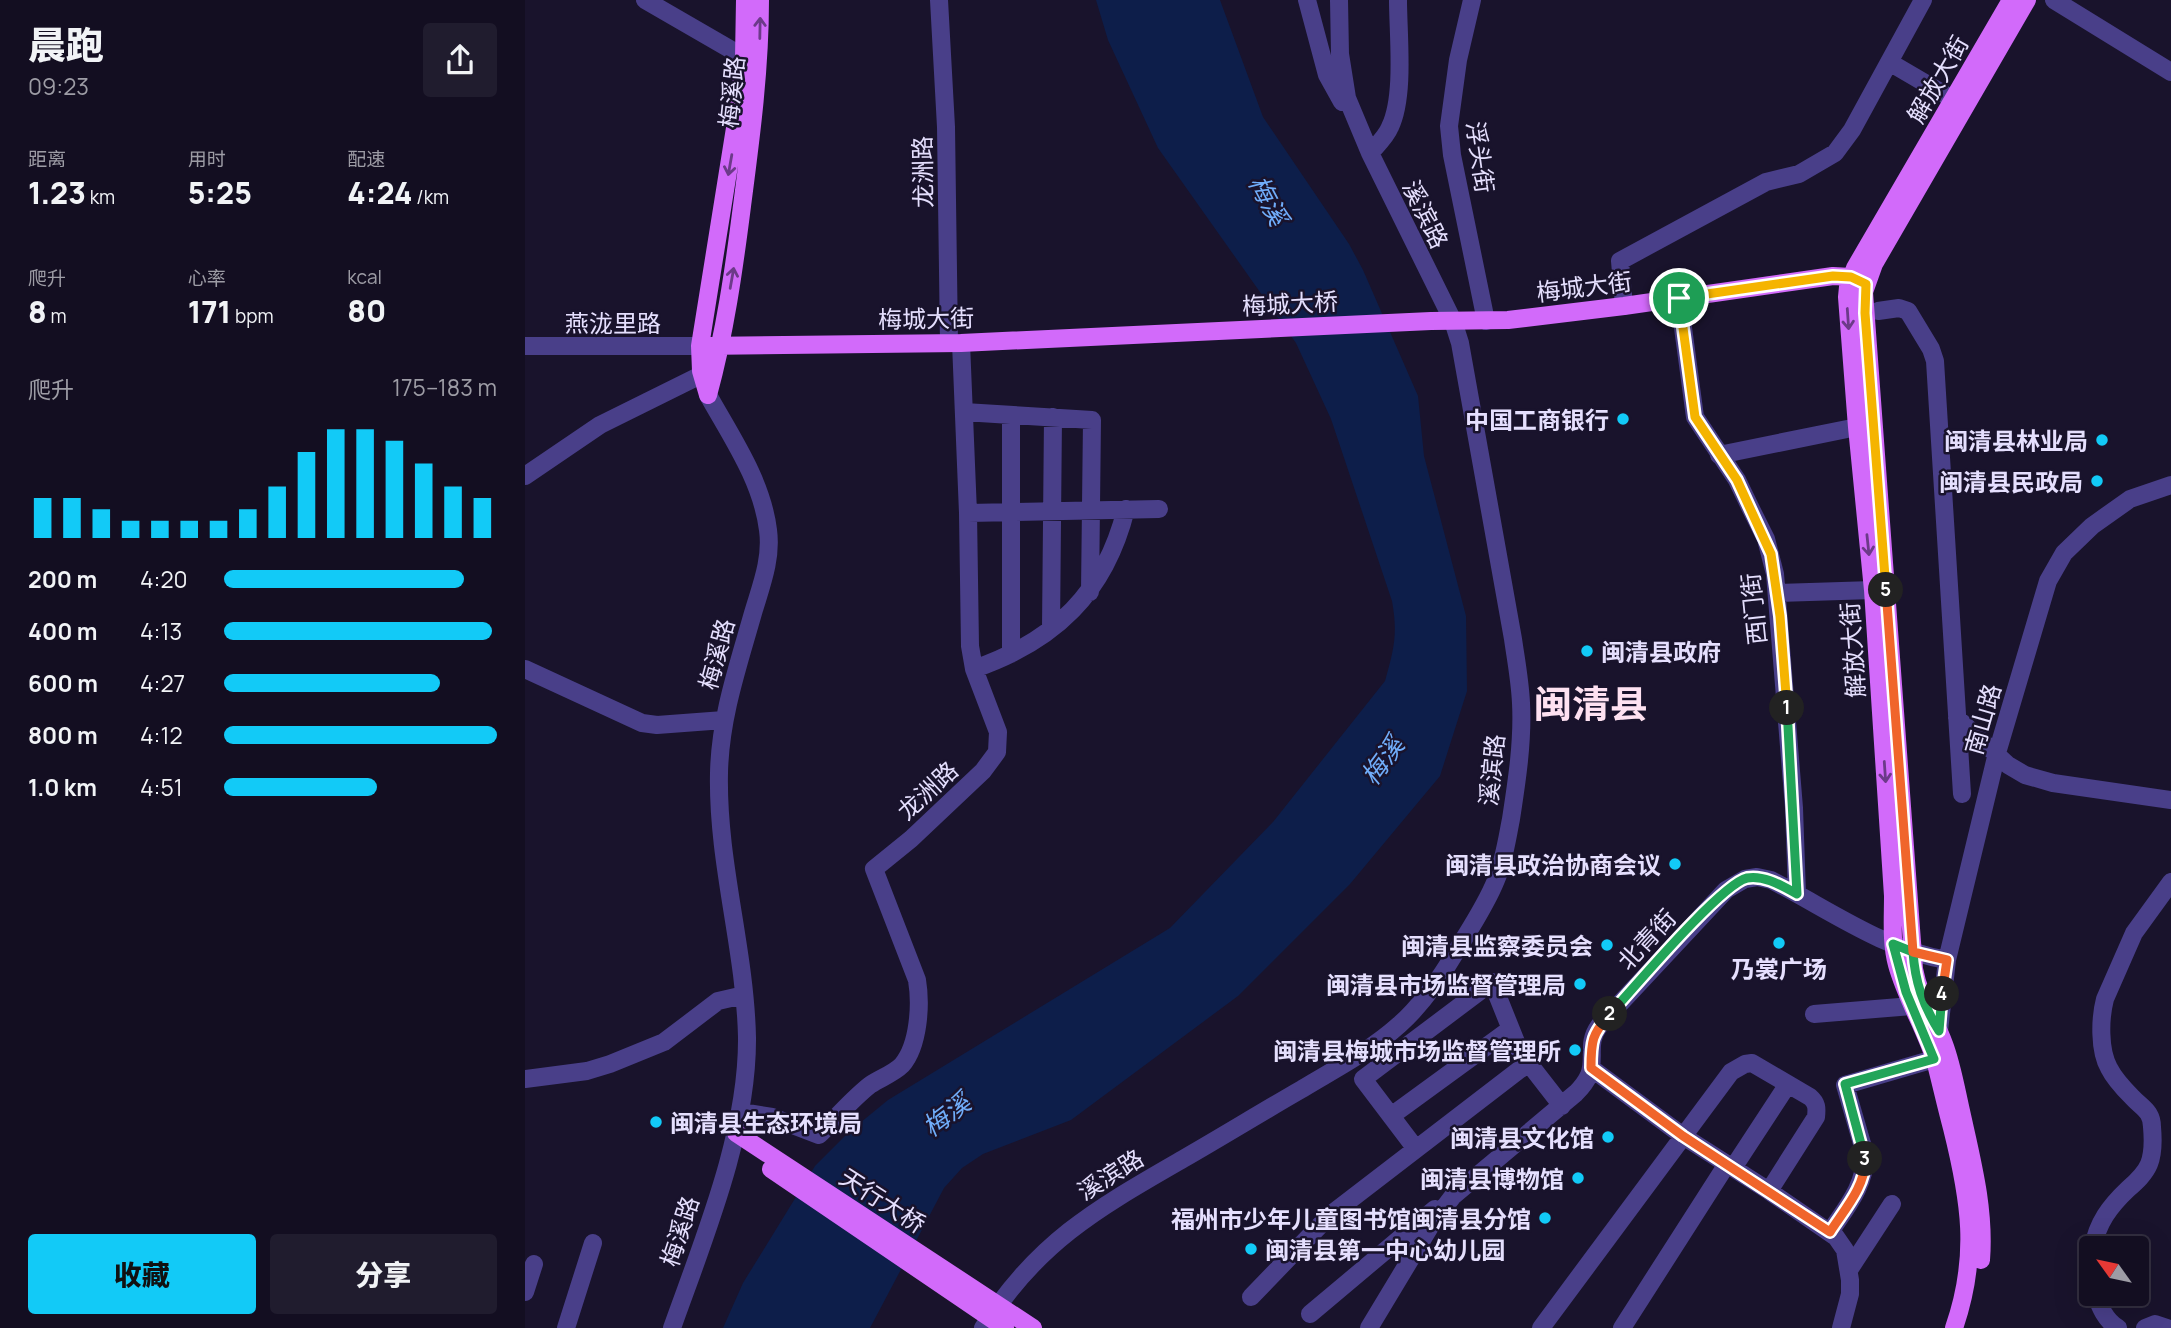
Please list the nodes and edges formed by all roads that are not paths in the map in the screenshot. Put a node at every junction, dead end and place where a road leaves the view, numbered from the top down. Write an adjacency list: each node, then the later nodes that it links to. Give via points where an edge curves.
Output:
1 (645, 0): 13 (street)
2 (745, 0): 13 (main road, 梅溪路)
3 (760, 0): 13 (main road, 梅溪路, one-way to 3)
4 (939, 0): 27 (street, 龙洲路)
5 (1307, 0): 17 (street, via 1328,75)
6 (1339, 0): 17 (street, 溪滨路, via 1342,73)
7 (1398, 0): 18 (street, via 1396,106 1391,127)
8 (1472, 0): 25 (street, 浮头街, via 1449,126)
9 (1923, 0): 14 (street)
10 (2011, 0): 16 (main road, 解放大街)
11 (2027, 0): 19 (main road, 解放大街, via 1874,264)
12 (2054, 0): 15 (street)
13 (752, 62): 29 (main road, 梅溪路, one-way to 29, via 737,119); 30 (main road, 梅溪路, one-way to 13, via 736,255)
14 (1889, 62): 16 (street); 21 (street, via 1835,153 1799,174 1766,183 1619,261)
15 (2171, 72)
16 (1954, 100): 19 (main road, 解放大街)
17 (1360, 132): 18 (street, 溪滨路)
18 (1370, 153): 24 (street, 溪滨路)
19 (1858, 280): 20 (main road, 梅城大街, via 1833,276); 36 (main road, 解放大街, one-way to 36, via 1848,286); 61 (main road, 解放大街, via 1865,313)
20 (1679, 298): 21 (main road, 梅城大街); 37 (street, 西门街, via 1695,417)
21 (1624, 306): 25 (main road, 梅城大街)
22 (1878, 311): 53 (street, via 1908,311 1935,361)
23 (1431, 321): 24 (main road, 梅城大街); 26 (main road, 梅城大桥)
24 (1453, 321): 25 (main road, 梅城大街); 92 (street, 溪滨路, via 1521,703 1516,789 1497,879 1441,976 1399,1026 1336,1069 1084,1220 1038,1257)
25 (1486, 321)
26 (1152, 334): 27 (main road, 梅城大街)
27 (955, 343): 30 (main road, 梅城大街); 33 (street, 龙洲路)
28 (525, 346): 29 (street, 燕泷里路)
29 (701, 346): 30 (main road, 梅城大街); 31 (main road, 梅溪路)
30 (720, 346): 31 (main road, 梅溪路)
31 (709, 372): 32 (main road); 38 (street, via 600,425)
32 (708, 396): 54 (street, 梅溪路, via 749,470 769,542)
33 (964, 412): 34 (street); 45 (street, 龙洲路)
34 (1011, 415): 35 (street); 43 (street)
35 (1053, 417): 42 (street, via 1092,420); 44 (street)
36 (1857, 427): 37 (street); 46 (main road, 解放大街, one-way to 46)
37 (1719, 455): 48 (street, 西门街, via 1737,480 1766,539)
38 (525, 477)
39 (2171, 485): 55 (street, 南山路, via 2142,493 2117,507 2064,553 2044,592)
40 (1126, 509): 41 (street); 42 (street); 47 (street, via 1114,549)
41 (1159, 509)
42 (1091, 510): 44 (street); 47 (street)
43 (1011, 511): 44 (street); 45 (street); 50 (street)
44 (1052, 511): 49 (street)
45 (968, 513): 52 (street, 龙洲路)
46 (1873, 590): 48 (street); 60 (main road, 解放大街, one-way to 60)
47 (1090, 592): 49 (street)
48 (1778, 593): 59 (street, 西门街)
49 (1051, 628): 50 (street)
50 (1011, 654): 52 (street)
51 (525, 669): 54 (street, via 642,723)
52 (974, 669): 74 (street, 龙洲路, via 997,732 997,752 983,771 874,869 919,990 907,1057 818,1135 772,1117)
53 (1957, 718): 55 (street); 56 (street)
54 (724, 720): 63 (street, 梅溪路, via 719,774 721,831)
55 (1997, 754): 57 (street, via 2015,771 2053,783); 62 (street, 南山路)
56 (1962, 794)
57 (2171, 800)
58 (2171, 882): 84 (street, via 2134,933 2102,1010 2105,1057 2117,1079 2150,1114 2152,1151 2141,1177 2106,1212)
59 (1797, 894): 60 (street, 北青街); 70 (street, 北青街, via 1757,877 1726,890 1599,1026 1591,1042)
60 (1893, 944): 61 (street, 北青街); 64 (main road, 解放大街)
61 (1913, 952): 62 (street, 北青街); 67 (main road, 解放大街, via 1917,985)
62 (1947, 960): 67 (street, 南山路)
63 (744, 995): 71 (street, via 718,1001 664,1042 610,1064); 74 (street, 梅溪路, via 746,1055)
64 (1912, 1006): 65 (street); 68 (main road, 解放大街)
65 (1814, 1014)
66 (1509, 1030): 69 (street); 75 (street); 75 (street, via 1492,982 1363,1080)
67 (1939, 1031): 101 (main road, 解放大街, via 1949,1058 1982,1214 1975,1298)
68 (1934, 1059): 83 (street, via 1845,1084 1865,1166 1859,1186); 101 (main road, 解放大街, via 1966,1184 1971,1228)
69 (1527, 1064): 73 (street); 78 (street)
70 (1591, 1068): 73 (street, 北青街, via 1583,1085); 76 (street)
71 (525, 1079)
72 (1788, 1084): 76 (street, via 1752,1063 1737,1067); 79 (street); 81 (street, via 1815,1101 1816,1117)
73 (1562, 1106): 80 (street, 北青街)
74 (740, 1112): 77 (street, 梅溪路)
75 (1391, 1116): 78 (street)
76 (1683, 1136): 79 (street); 98 (street)
77 (734, 1139): 92 (main road, 天行大桥, via 970,1294); 94 (street, 梅溪路)
78 (1416, 1149): 89 (street, via 1320,1224)
79 (1730, 1166): 81 (street); 99 (street)
80 (1464, 1185): 91 (street); 97 (street, 北青街, via 1431,1225)
81 (1769, 1191): 83 (street)
82 (1892, 1204): 87 (street)
83 (1830, 1232): 87 (street, via 1841,1242)
84 (2097, 1236)
85 (593, 1243): 93 (street)
86 (534, 1264): 88 (street)
87 (1849, 1270): 100 (street, via 1850,1294)
88 (525, 1292)
89 (1251, 1297)
90 (2099, 1306): 102 (street, via 2109,1323)
91 (1310, 1314)
92 (990, 1317): 95 (main road); 96 (main road)
93 (566, 1328)
94 (673, 1328)
95 (1005, 1328)
96 (1033, 1328)
97 (1369, 1328)
98 (1541, 1328)
99 (1622, 1328)
100 (1842, 1328)
101 (1958, 1328)
102 (2118, 1328)
103 (2145, 1328): 104 (street, via 2155,1324)
104 (2167, 1328)

